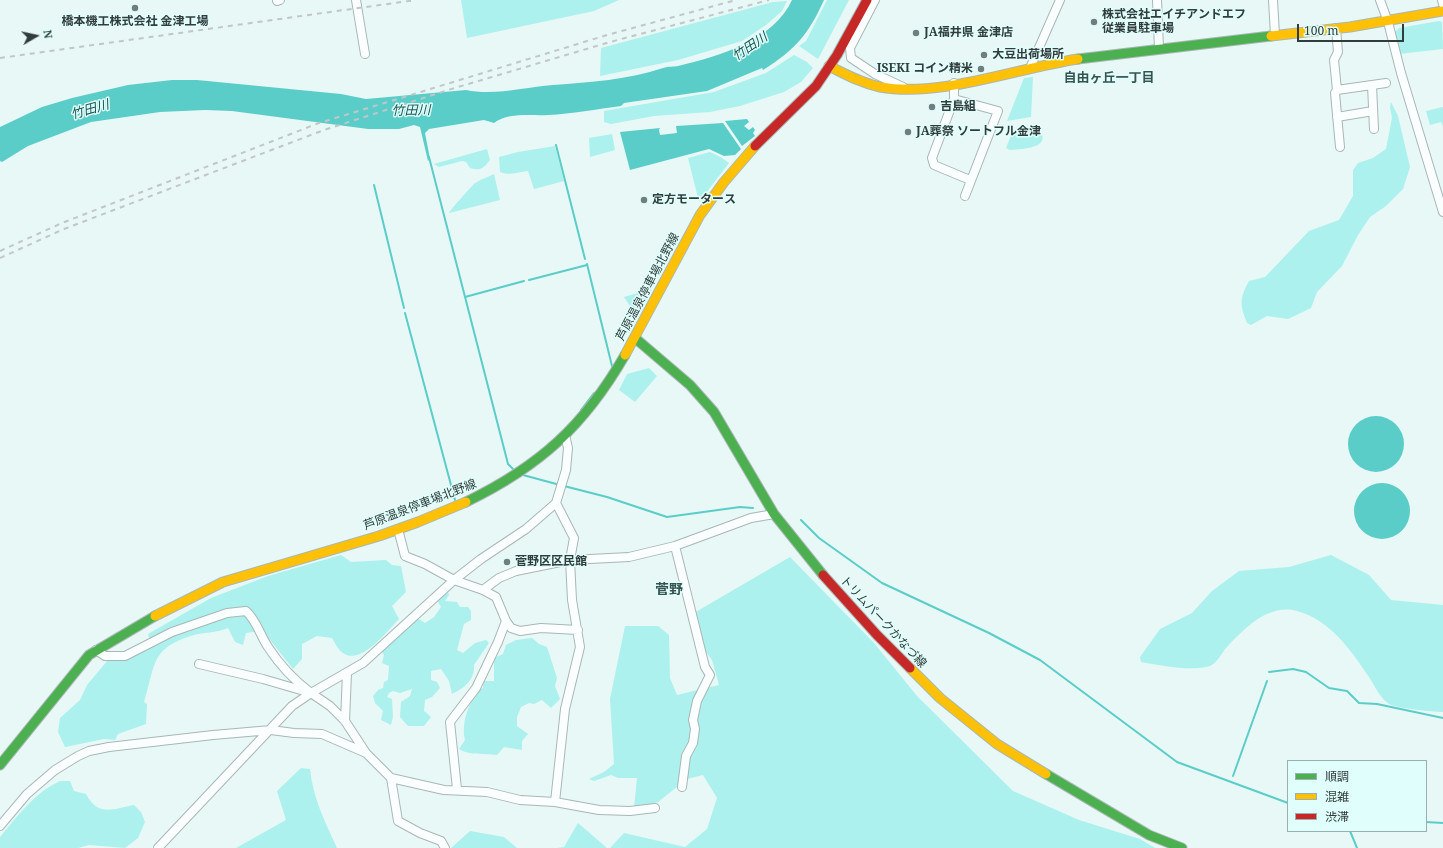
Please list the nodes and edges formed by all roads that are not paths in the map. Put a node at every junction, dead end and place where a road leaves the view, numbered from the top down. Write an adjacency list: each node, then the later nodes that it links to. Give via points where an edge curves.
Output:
1 (356, 0): 15 (street)
2 (867, 0): 16 (main road, 芦原温泉停車場北野線)
3 (875, 0): 21 (street, via 850,48 851,58 875,74)
4 (1060, 0): 17 (street)
5 (1158, 0): 14 (street)
6 (1273, 0): 13 (street)
7 (1380, 0): 11 (street)
8 (1442, 0): 9 (street)
9 (1443, 4)
10 (1443, 11): 11 (main road)
11 (1388, 22): 12 (main road); 30 (street)
12 (1336, 28): 13 (main road); 22 (street)
13 (1275, 35): 14 (main road)
14 (1159, 48): 17 (main road)
15 (365, 54)
16 (829, 66): 21 (main road, via 868,84); 31 (main road, 芦原温泉停車場北野線, via 815,88 767,134 713,198 689,235)
17 (1030, 68): 18 (main road)
18 (954, 83): 21 (main road); 23 (street)
19 (1386, 83): 20 (street)
20 (1372, 85): 22 (street); 24 (street)
21 (905, 88)
22 (1336, 90): 25 (street)
23 (954, 99): 28 (street, via 932,158 934,166); 28 (street, via 998,111)
24 (1373, 111): 25 (street); 26 (street)
25 (1337, 117): 27 (street)
26 (1374, 129)
27 (1340, 147)
28 (970, 180): 29 (street)
29 (965, 196)
30 (1443, 212)
31 (635, 338): 32 (main road, 芦原温泉停車場北野線, via 604,389); 34 (main road, トリムパークかなづ線, via 690,385 714,412)
32 (565, 435): 33 (street, via 568,448 566,470); 35 (main road, 芦原温泉停車場北野線, via 528,468 501,485 467,503)
33 (556, 503): 37 (street, via 574,538); 38 (street, via 526,529)
34 (774, 514): 36 (street, via 751,518); 58 (main road, トリムパークかなづ線, via 812,563 940,698 1010,753 1149,835)
35 (398, 529): 38 (street, via 405,556); 42 (main road, 芦原温泉停車場北野線, via 223,582 196,594)
36 (676, 546): 37 (street, via 629,557); 51 (street, via 710,675 697,701 693,720 693,743 686,756)
37 (570, 560): 39 (street, via 516,571 499,578); 41 (street, via 572,600)
38 (454, 580): 39 (street); 44 (street, via 363,663)
39 (482, 590): 40 (street, via 496,597)
40 (506, 621): 41 (street, via 511,628 520,631 541,628); 52 (street, via 476,688 450,722)
41 (578, 630): 53 (street, via 580,647 565,708)
42 (96, 650): 45 (street, via 105,656 125,656 172,632 227,612 246,611 254,618 268,647); 49 (main road, 芦原温泉停車場北野線, via 89,654)
43 (199, 664): 45 (street)
44 (347, 673): 45 (street); 46 (street)
45 (311, 693): 46 (street, via 330,706); 47 (street, via 292,706)
46 (345, 721): 48 (street)
47 (271, 730): 48 (street, via 322,734); 55 (street, via 89,751 49,775 27,794); 56 (street)
48 (366, 753): 50 (street)
49 (0, 765)
50 (391, 778): 52 (street, via 444,790); 57 (street, via 398,821 420,833 441,840)
51 (682, 787)
52 (457, 789): 53 (street, via 487,792 520,800)
53 (556, 802): 54 (street, via 599,810 630,811)
54 (655, 808)
55 (0, 826)
56 (158, 848)
57 (445, 848)
58 (1182, 848)

